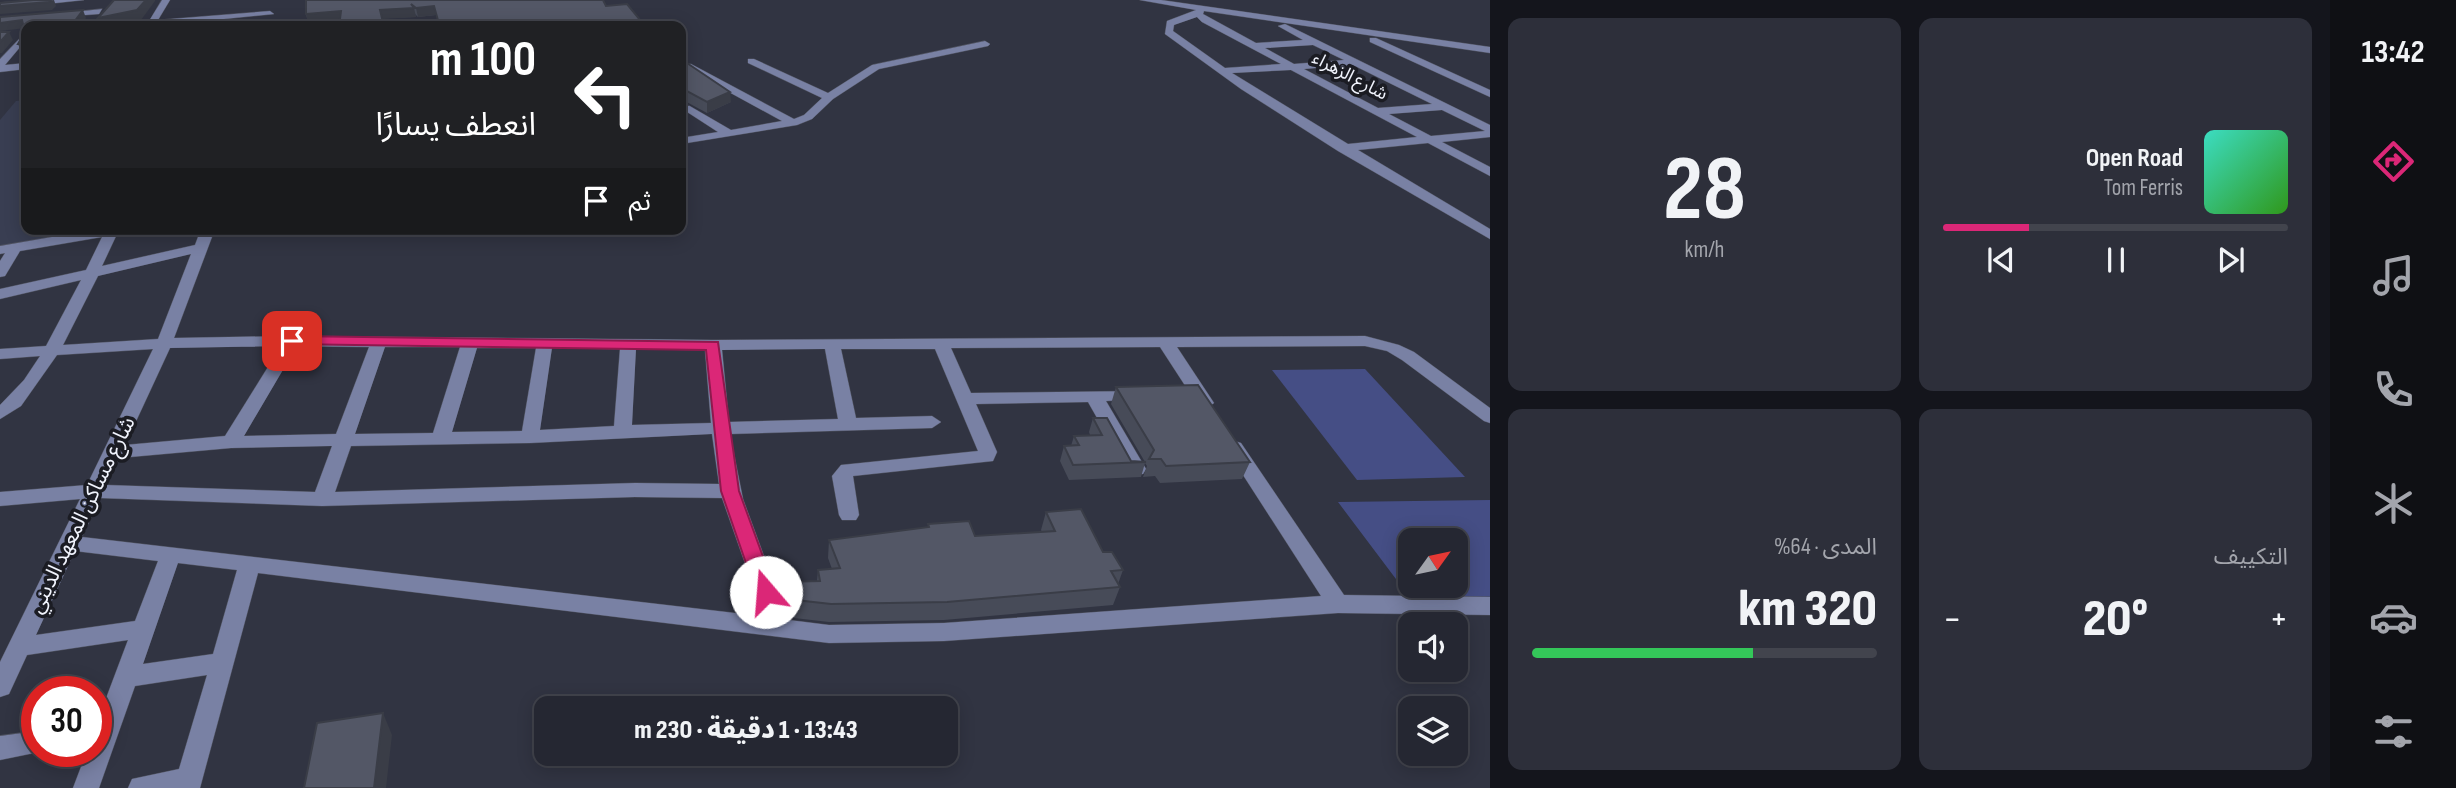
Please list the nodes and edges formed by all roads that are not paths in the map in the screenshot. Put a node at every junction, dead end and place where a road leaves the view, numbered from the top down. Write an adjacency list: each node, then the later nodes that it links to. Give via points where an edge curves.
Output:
1 (80, 0): 6 (street)
2 (166, 0): 14 (street)
3 (273, 0): 10 (street)
4 (1144, 0): 9 (street)
5 (1183, 0): 12 (street)
6 (57, 1): 7 (street); 8 (street, via 43,16)
7 (0, 6)
8 (99, 11)
9 (1200, 12): 11 (street); 18 (street, شارع الزهراء); 34 (street, via 1177,19 1167,27 1168,32)
10 (270, 14): 13 (street); 16 (street)
11 (1236, 15): 12 (street); 18 (street)
12 (1273, 16): 17 (street); 23 (street)
13 (212, 18): 15 (street)
14 (153, 21)
15 (186, 21)
16 (269, 21)
17 (1305, 21): 19 (street); 25 (street)
18 (1211, 23): 26 (street, شارع الزهراء)
19 (1354, 31): 27 (street); 35 (street)
20 (21, 34): 21 (street)
21 (13, 35)
22 (21, 40): 33 (street)
23 (1313, 43): 26 (street); 29 (street)
24 (985, 44): 36 (street, via 887,63)
25 (1490, 44)
26 (1256, 46): 32 (street, شارع الزهراء)
27 (1490, 53)
28 (751, 61): 36 (street)
29 (1354, 63): 32 (street); 37 (street)
30 (21, 66): 33 (street)
31 (688, 66): 40 (street)
32 (1294, 66): 34 (street); 39 (street, شارع الزهراء)
33 (0, 67)
34 (1222, 71): 45 (street)
35 (1490, 94)
36 (829, 97): 40 (street, via 808,117)
37 (1443, 106): 39 (street); 41 (street)
38 (686, 107): 42 (street)
39 (1377, 111): 43 (street, شارع الزهراء)
40 (793, 122): 42 (street)
41 (1490, 132): 43 (street)
42 (730, 134): 44 (street)
43 (1431, 139): 45 (street); 46 (street, شارع الزهراء)
44 (686, 140)
45 (1342, 148): 50 (street)
46 (1490, 172)
47 (89, 235): 52 (street)
48 (115, 235): 54 (street)
49 (205, 235): 51 (street, شارع مساكن المعهد الديني)
50 (1490, 235)
51 (200, 248): 54 (street); 59 (street, شارع مساكن المعهد الديني)
52 (7, 249): 53 (street)
53 (0, 273)
54 (91, 273): 55 (street); 66 (street)
55 (0, 294)
56 (292, 341): 57 (street); 59 (street); 80 (street)
57 (379, 342): 60 (street); 79 (street)
58 (1165, 342): 63 (street); 68 (street); 72 (street, via 1380,344 1408,356)
59 (164, 343): 66 (street); 81 (street, شارع مساكن المعهد الديني)
60 (470, 343): 61 (street); 78 (street)
61 (545, 344): 64 (street); 77 (street)
62 (832, 344): 63 (street); 65 (street); 74 (street)
63 (941, 344): 70 (street)
64 (628, 345): 65 (street); 76 (street)
65 (713, 345): 75 (street)
66 (52, 352): 67 (street); 71 (street, via 13,405)
67 (0, 354)
68 (1199, 393): 69 (street); 91 (street)
69 (1094, 396): 70 (street); 82 (street)
70 (965, 399): 87 (street, via 988,452 986,457 848,470 842,476)
71 (0, 413)
72 (1490, 417)
73 (932, 422): 74 (street)
74 (848, 424): 75 (street)
75 (722, 428): 76 (street); 84 (street)
76 (622, 431): 77 (street)
77 (530, 437): 78 (street)
78 (441, 438): 79 (street)
79 (342, 439): 80 (street); 86 (street)
80 (231, 442): 81 (street)
81 (112, 452): 83 (street, شارع مساكن المعهد الديني)
82 (1136, 469)
83 (94, 491): 85 (street); 86 (street); 88 (street, شارع مساكن المعهد الديني)
84 (730, 491): 86 (street); 93 (street, via 766,592)
85 (0, 499)
86 (322, 499)
87 (849, 515)
88 (69, 543): 89 (street); 95 (street, شارع مساكن المعهد الديني)
89 (171, 554): 90 (street); 94 (street)
90 (250, 563): 93 (street); 96 (street)
91 (1338, 604): 92 (street); 93 (street, via 883,635)
92 (1490, 606)
93 (760, 626)
94 (142, 629): 95 (street); 97 (street)
95 (18, 647): 98 (street, شارع مساكن المعهد الديني)
96 (222, 663): 97 (street); 103 (street)
97 (125, 677): 99 (street)
98 (0, 687)
99 (112, 707)
100 (21, 745): 101 (street)
101 (0, 748)
102 (92, 767): 104 (street)
103 (188, 784): 105 (street)
104 (86, 788)
105 (141, 788)

